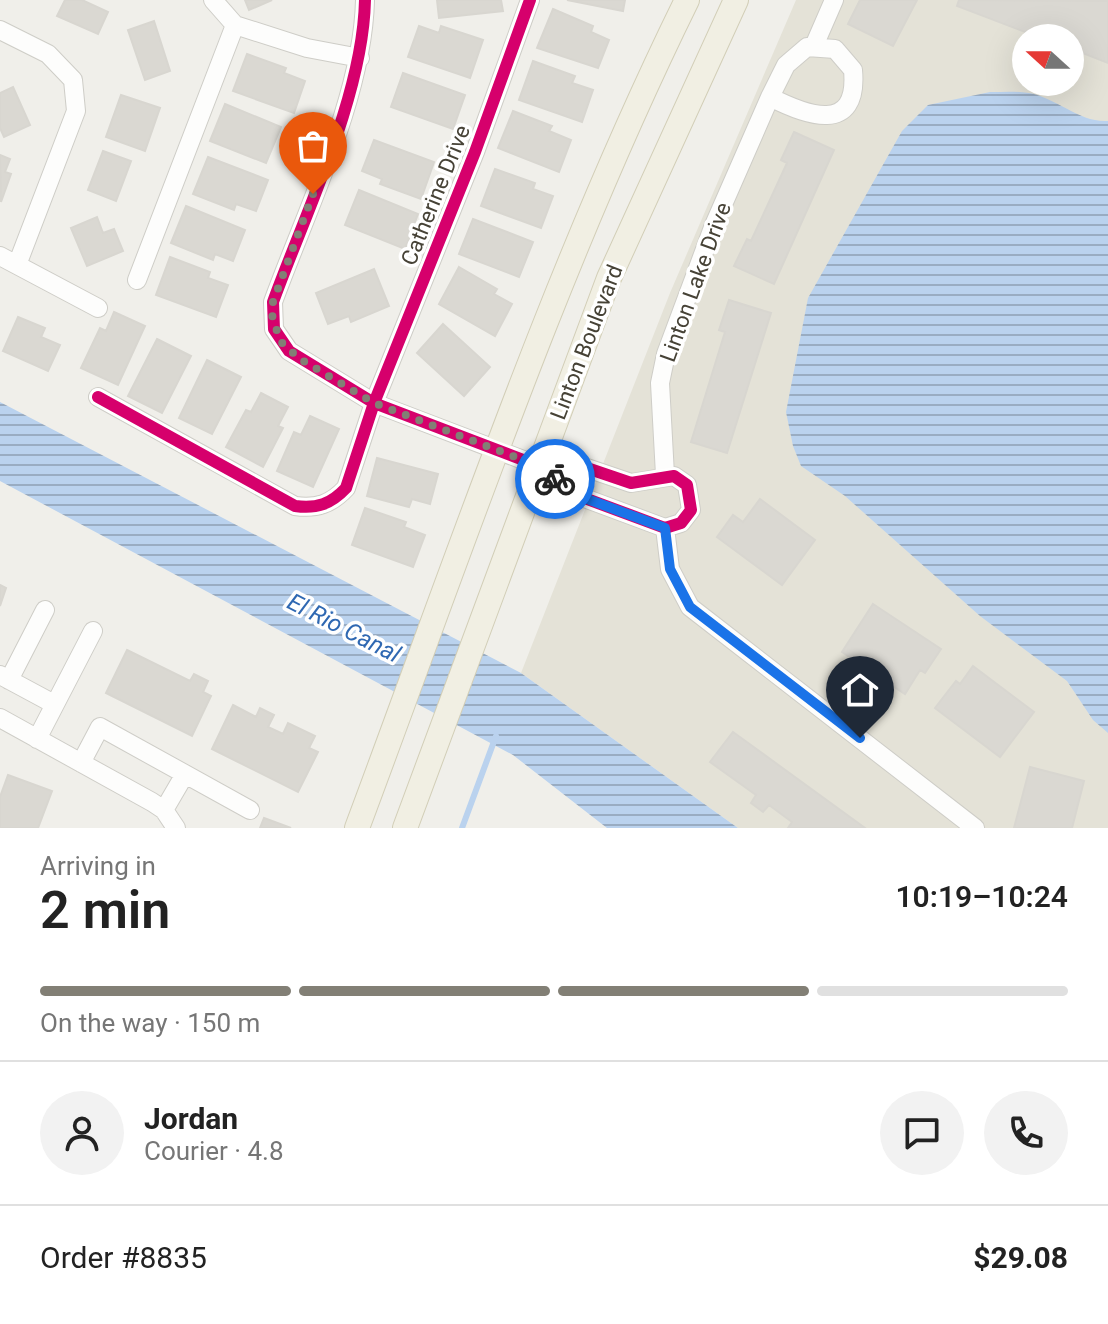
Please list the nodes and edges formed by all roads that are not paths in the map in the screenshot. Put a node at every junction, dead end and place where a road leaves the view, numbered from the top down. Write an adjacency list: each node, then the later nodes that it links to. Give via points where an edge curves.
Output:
1 (213, 0): 7 (street)
2 (365, 0): 10 (street)
3 (530, 0): 17 (street, Catherine Drive)
4 (687, 0): 18 (main road, Linton Boulevard, via 568,272)
5 (736, 0): 19 (main road, Linton Boulevard, via 609,278)
6 (834, 0): 9 (street)
7 (235, 25): 10 (street); 14 (street)
8 (0, 30): 13 (street, via 48,54 73,80 76,111)
9 (814, 46): 11 (street, Linton Lake Drive, via 795,54); 11 (street, via 835,49 853,70 850,98 842,109 815,117)
10 (360, 58): 17 (street, via 272,315 289,351)
11 (770, 97): 20 (street, Linton Lake Drive, via 714,225 662,368)
12 (0, 256): 13 (street)
13 (17, 265): 15 (street)
14 (137, 280)
15 (98, 308)
16 (98, 397): 17 (street, Catherine Drive, via 295,506 309,508 336,499 346,488)
17 (374, 403): 18 (street)
18 (498, 453): 19 (street); 33 (main road, Linton Boulevard)
19 (539, 466): 20 (street, via 581,466 631,483); 21 (street, via 571,493); 34 (main road, Linton Boulevard)
20 (665, 475): 21 (street, via 687,485 692,501 681,523)
21 (665, 528): 35 (street, via 670,569 690,607)
22 (45, 610): 24 (street)
23 (93, 631): 25 (street)
24 (5, 678): 25 (street)
25 (54, 704): 27 (street)
26 (0, 718): 27 (street)
27 (37, 739): 28 (street)
28 (81, 763): 29 (street, via 100,727); 30 (street)
29 (185, 774): 30 (street); 31 (street)
30 (164, 810): 32 (street)
31 (250, 810)
32 (176, 828)
33 (357, 828)
34 (405, 828)
35 (975, 828)

